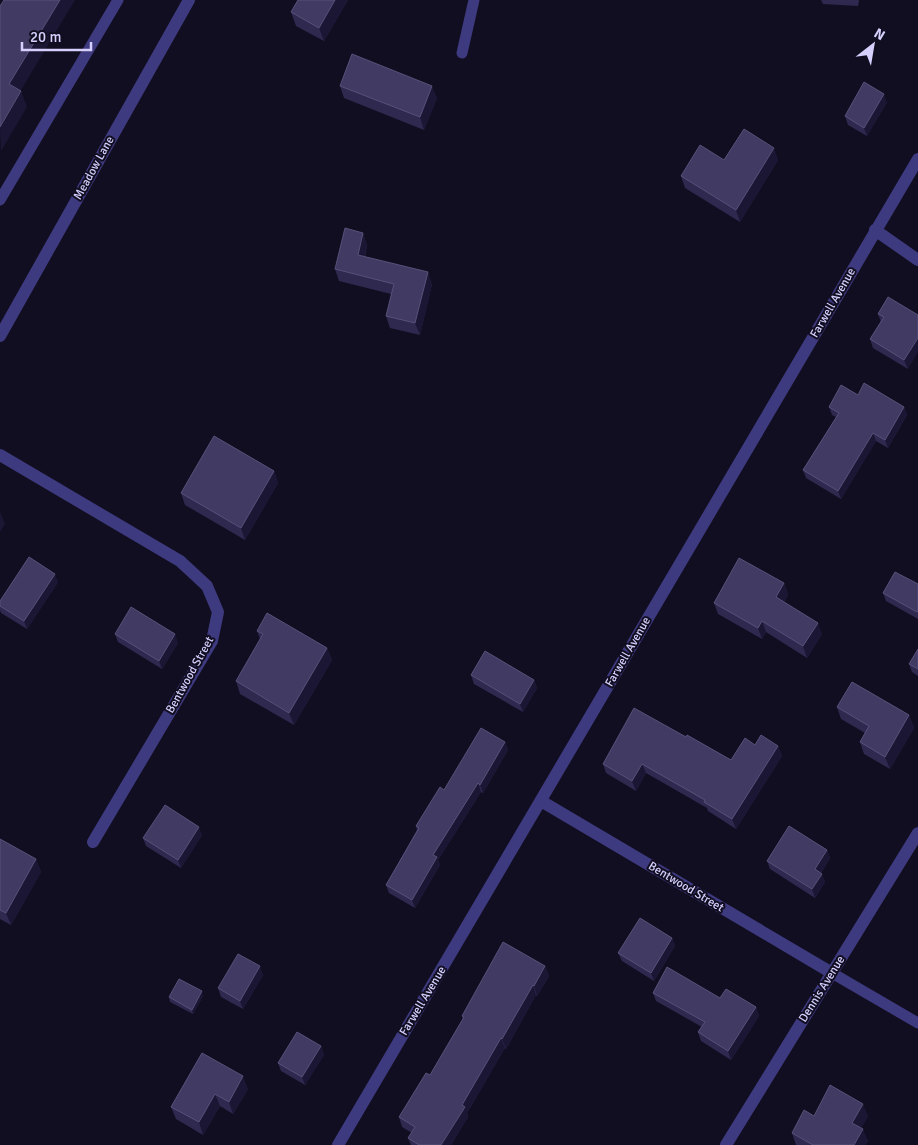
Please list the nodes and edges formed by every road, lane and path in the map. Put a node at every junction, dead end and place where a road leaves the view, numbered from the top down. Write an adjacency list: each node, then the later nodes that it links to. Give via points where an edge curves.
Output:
1 (118, 0): 6 (lane)
2 (189, 0): 9 (street, Meadow Lane)
3 (474, 0): 4 (lane)
4 (462, 53)
5 (918, 159): 7 (street, Farwell Avenue)
6 (0, 200)
7 (875, 230): 8 (street); 11 (street, Farwell Avenue)
8 (918, 260)
9 (0, 336)
10 (0, 455): 13 (street, Bentwood Street, via 180,561 207,586 218,612 212,641)
11 (541, 801): 14 (street, Bentwood Street); 16 (street, Farwell Avenue)
12 (918, 833): 14 (street, Dennis Avenue)
13 (92, 842)
14 (832, 973): 15 (lane); 17 (street, Dennis Avenue)
15 (918, 1023)
16 (338, 1145)
17 (726, 1145)

